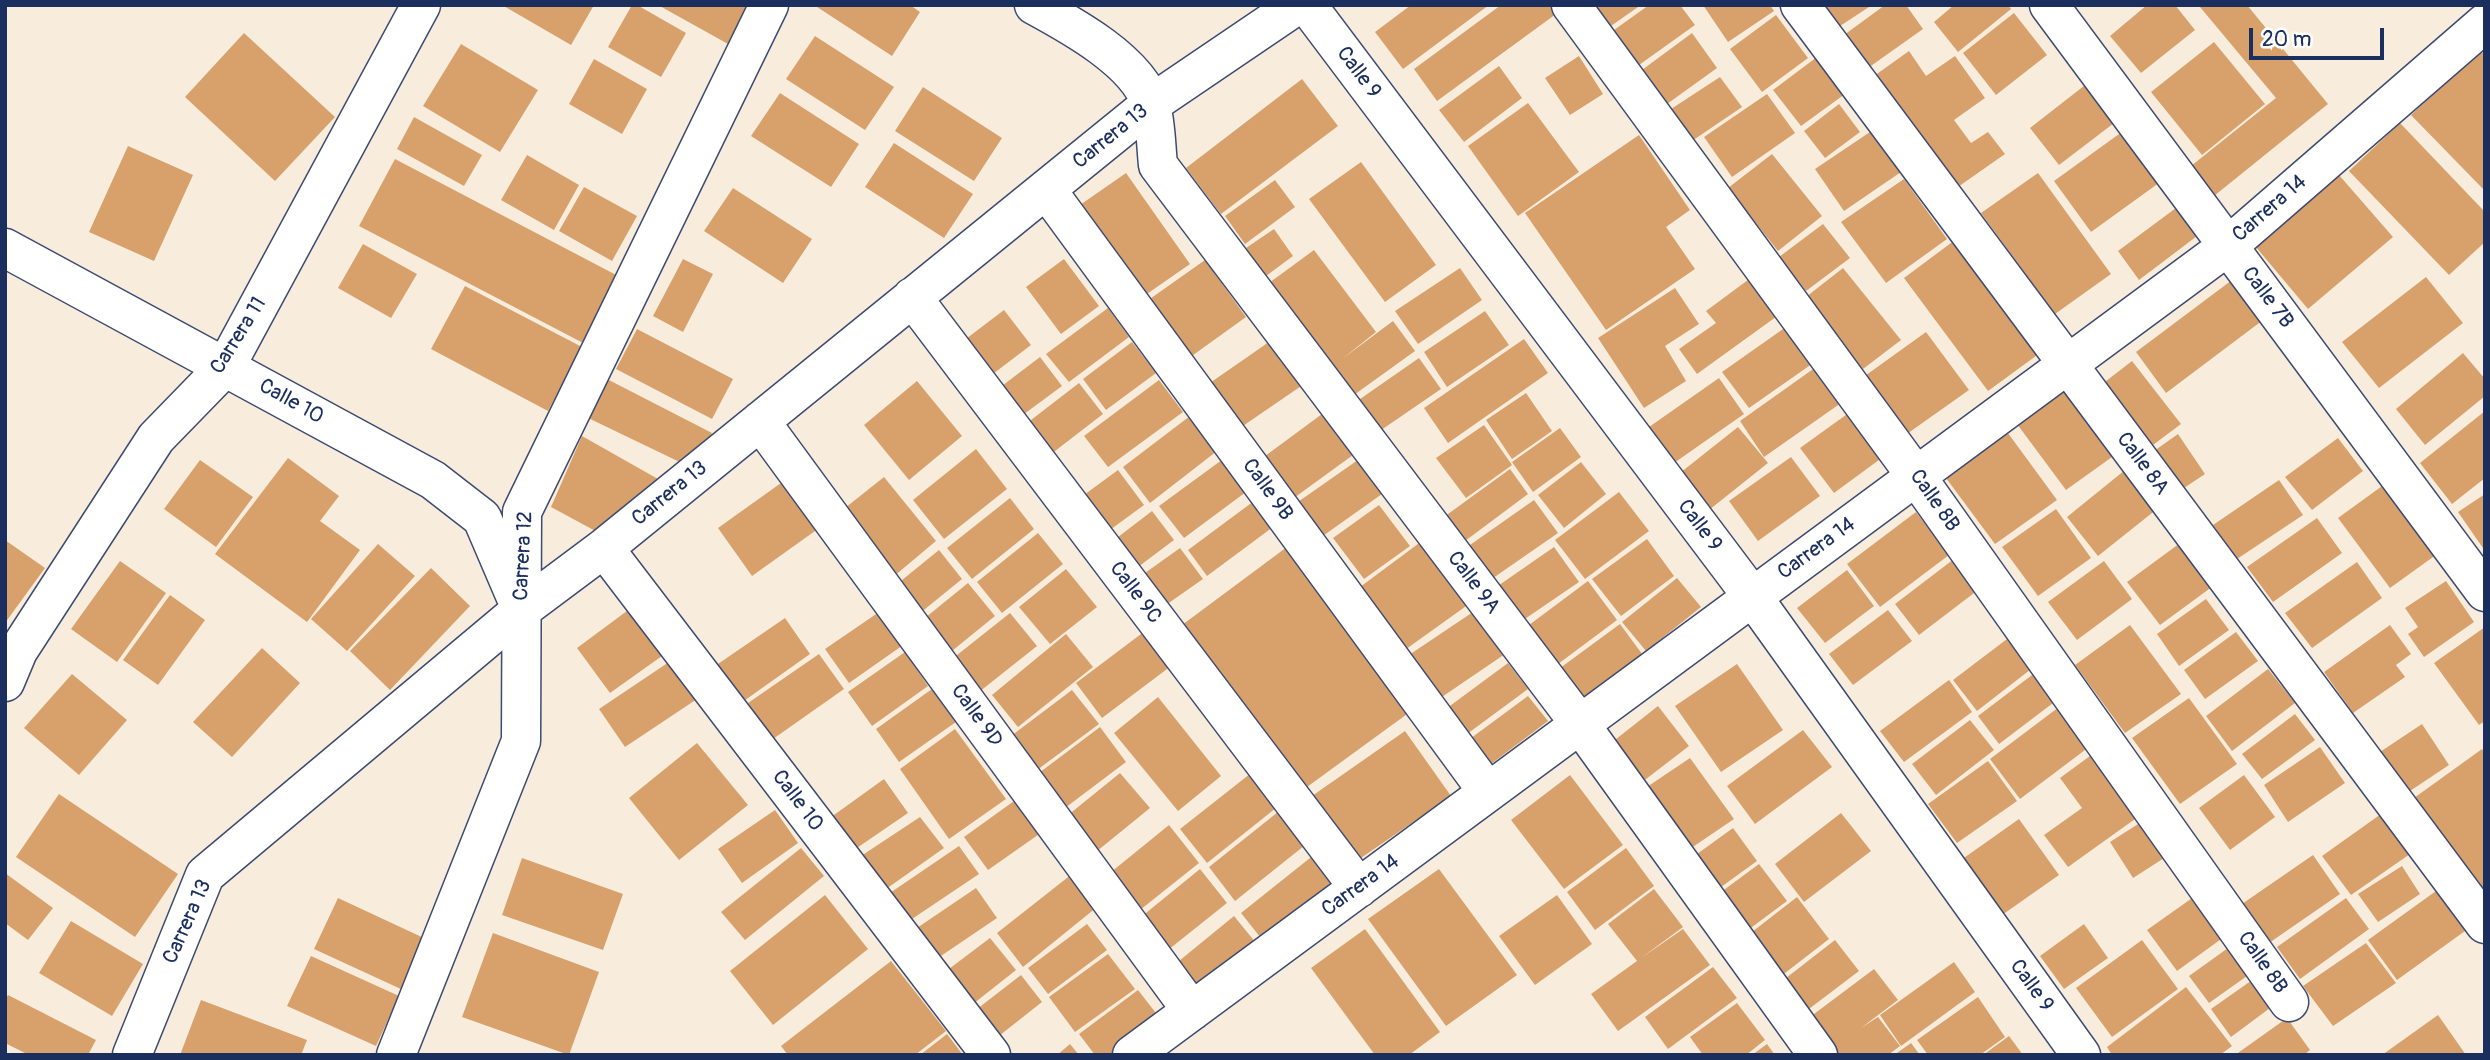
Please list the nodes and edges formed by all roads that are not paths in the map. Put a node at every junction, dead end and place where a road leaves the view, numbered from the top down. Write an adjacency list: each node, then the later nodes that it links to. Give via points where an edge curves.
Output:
1 (421, 5): 16 (street, Carrera 11)
2 (769, 5): 22 (street, Carrera 12, via 522,512)
3 (1034, 5): 10 (street, via 1072,26 1130,69)
4 (1297, 5): 10 (street, Carrera 13)
5 (1307, 5): 21 (street, Calle 9)
6 (1572, 5): 18 (street, Calle 8B)
7 (1800, 5): 15 (street, Calle 8A)
8 (2049, 5): 12 (street, Calle 7B)
9 (2485, 23): 12 (street, Carrera 14)
10 (1151, 104): 11 (street, Carrera 13); 24 (street, Calle 9A, via 1158,165)
11 (1046, 189): 14 (street, Carrera 13); 25 (street, Calle 9B)
12 (2228, 246): 15 (street, Carrera 14); 20 (street, Calle 7B)
13 (5, 248): 16 (street, Calle 10)
14 (912, 297): 17 (street, Carrera 13); 26 (street, Calle 9C)
15 (2068, 364): 18 (street, Carrera 14); 27 (street, Calle 8A)
16 (226, 366): 22 (street, Calle 10, via 433,480 482,517); 23 (street, Carrera 11, via 156,438 18,651)
17 (760, 421): 19 (street, Carrera 13); 29 (street, Calle 9D)
18 (1916, 476): 21 (street, Carrera 14); 28 (street, Calle 8B)
19 (604, 548): 22 (street, Carrera 13); 32 (street, Calle 10)
20 (2485, 592)
21 (1752, 596): 24 (street, Carrera 14); 35 (street, Calle 9)
22 (521, 610): 30 (street, Carrera 13, via 205,875); 31 (street, Carrera 12, via 521,741)
23 (5, 682)
24 (1580, 724): 25 (street, Carrera 14); 34 (street, Calle 9A)
25 (1488, 792): 26 (street, Carrera 14)
26 (1359, 888): 29 (street, Carrera 14)
27 (2485, 924)
28 (2289, 1002)
29 (1192, 1011): 33 (street, Carrera 14)
30 (132, 1055)
31 (396, 1055)
32 (991, 1055)
33 (1132, 1055)
34 (1818, 1055)
35 (2081, 1055)

